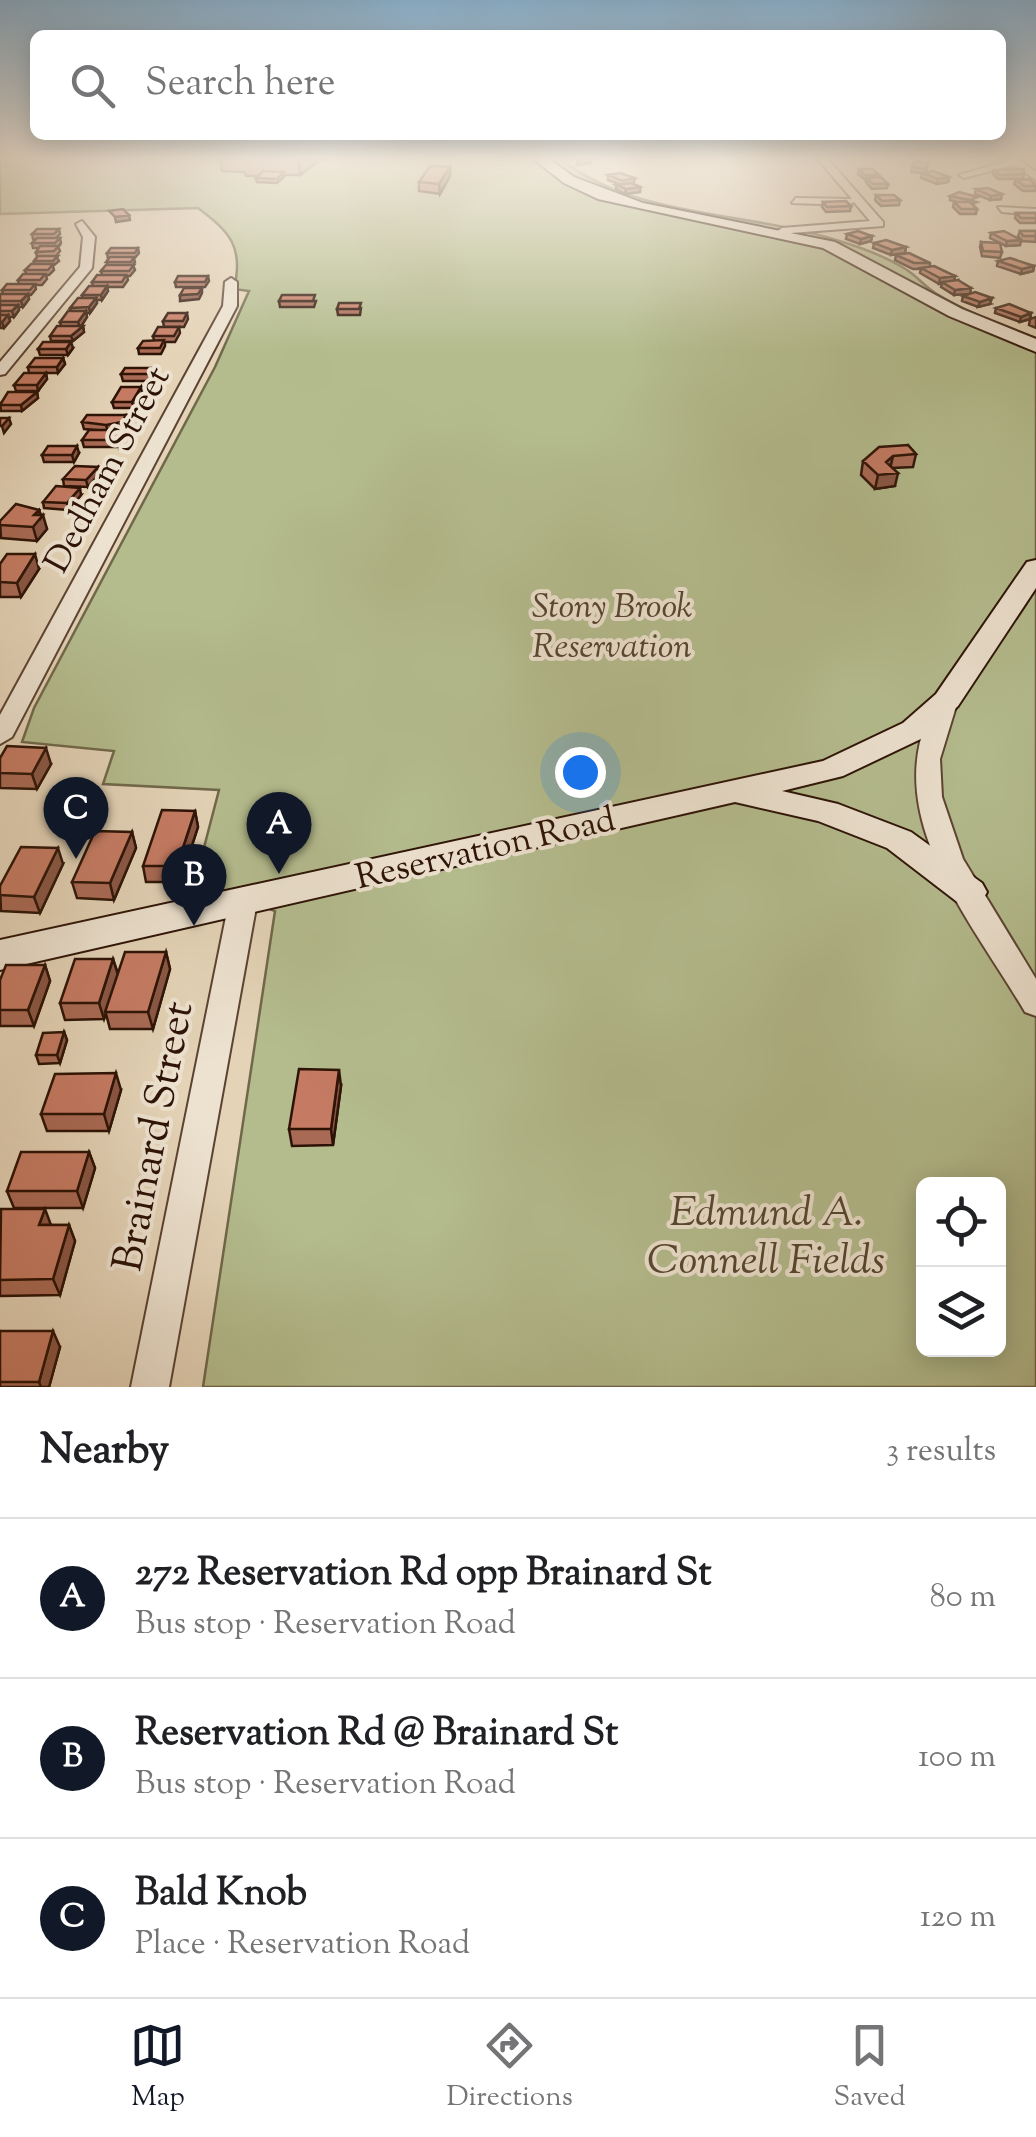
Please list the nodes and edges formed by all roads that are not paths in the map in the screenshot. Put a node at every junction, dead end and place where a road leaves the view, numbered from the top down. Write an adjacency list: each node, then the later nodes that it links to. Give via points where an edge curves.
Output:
1 (726, 222): 4 (street)
2 (877, 222): 4 (street)
3 (82, 224): 7 (street, via 90,237 86,268)
4 (782, 232): 6 (street, via 848,252 934,301)
5 (231, 282): 10 (street, Dedham Street, via 230,306)
6 (1036, 346)
7 (0, 371)
8 (1036, 568): 9 (street, Reservation Road)
9 (947, 700): 11 (street, Reservation Road, via 888,745 832,769); 12 (street, via 926,762 928,801)
10 (0, 737)
11 (736, 791): 12 (street, Reservation Road, via 826,812 899,840); 13 (street, Reservation Road)
12 (969, 892): 15 (street)
13 (244, 902): 14 (street, Reservation Road); 16 (street, Brainard Street)
14 (0, 955)
15 (1036, 1004)
16 (150, 1387)

